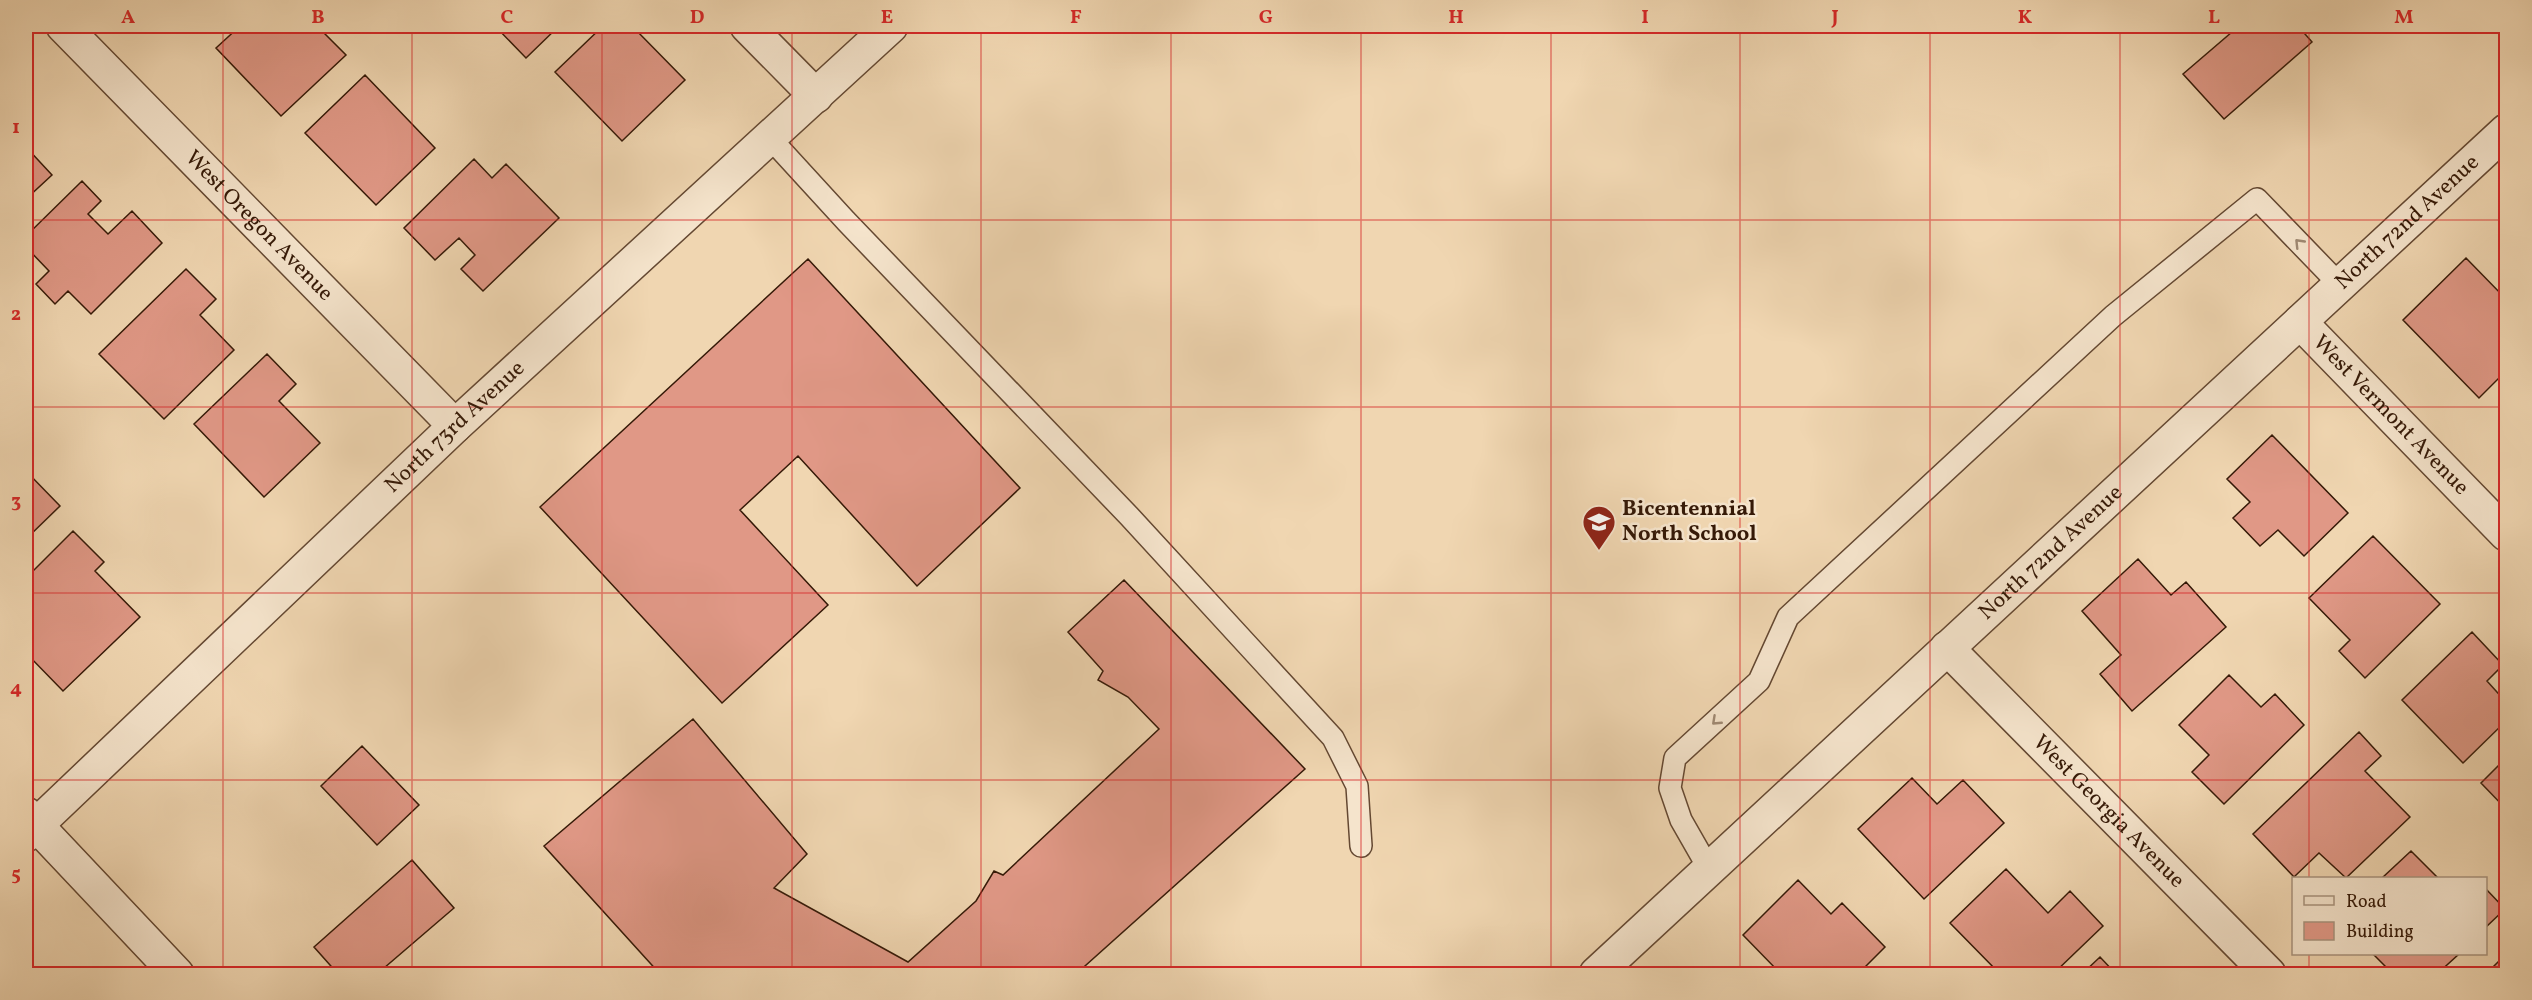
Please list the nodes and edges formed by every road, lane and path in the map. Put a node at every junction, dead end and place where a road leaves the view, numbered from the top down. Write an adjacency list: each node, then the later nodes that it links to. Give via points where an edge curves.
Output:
1 (63, 26): 9 (street, West Oregon Avenue)
2 (747, 26): 4 (street)
3 (891, 26): 4 (street, North 73rd Avenue)
4 (816, 96): 6 (street, North 73rd Avenue)
5 (2506, 131): 7 (street, North 72nd Avenue)
6 (770, 138): 9 (street, North 73rd Avenue); 13 (lane, via 1129,516 1333,738 1357,786)
7 (2340, 285): 8 (street, North 72nd Avenue); 14 (lane, one-way to 14, via 2257,199 2113,316 1788,617 1759,681 1675,758 1670,788 1682,820)
8 (2300, 322): 10 (street, West Vermont Avenue); 11 (street, North 72nd Avenue)
9 (455, 426): 12 (street, North 73rd Avenue)
10 (2506, 534)
11 (1947, 648): 14 (street, North 72nd Avenue); 17 (street, West Georgia Avenue)
12 (29, 825): 16 (street)
13 (1361, 846)
14 (1709, 869): 15 (street, North 72nd Avenue)
15 (1604, 972)
16 (177, 975)
17 (2269, 975)

